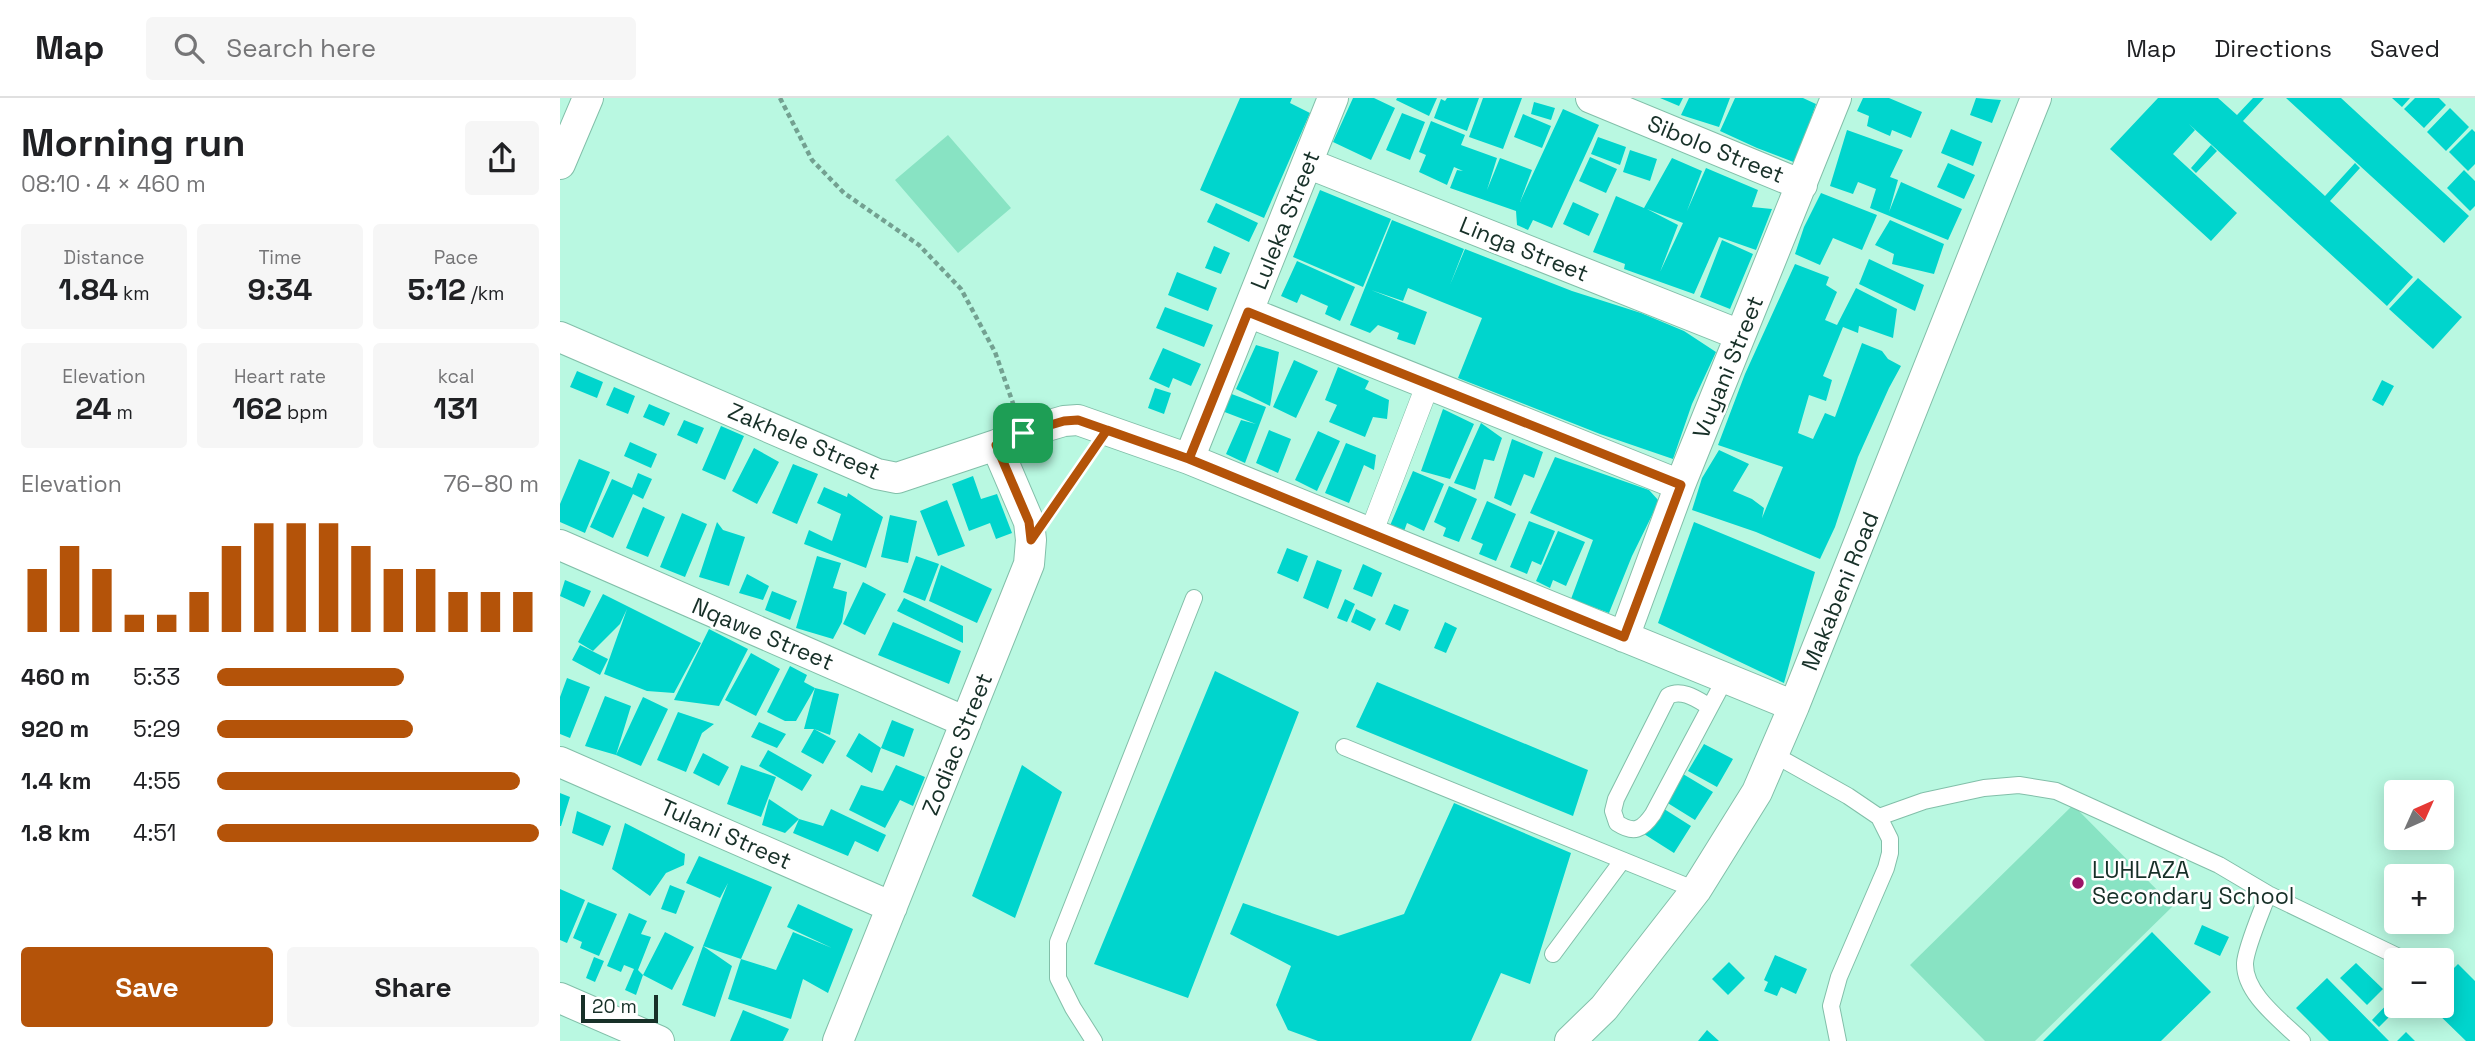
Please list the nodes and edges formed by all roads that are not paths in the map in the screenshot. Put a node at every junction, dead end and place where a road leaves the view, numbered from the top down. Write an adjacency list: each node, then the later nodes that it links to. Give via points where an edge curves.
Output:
1 (588, 98): 7 (street)
2 (1333, 98): 6 (street, Luleka Street)
3 (1591, 98): 8 (street, Sibolo Street)
4 (1836, 98): 8 (street, Vuyani Street)
5 (2036, 98): 21 (street, Makabeni Road)
6 (1307, 163): 9 (street, Luleka Street); 10 (street, Linga Street)
7 (560, 164)
8 (1802, 185): 10 (street, Vuyani Street)
9 (1248, 312): 12 (street); 14 (street, Luleka Street)
10 (1740, 335): 15 (street, Vuyani Street)
11 (560, 337): 13 (street, Zakhele Street, via 877,474 897,478)
12 (1428, 384): 15 (street); 16 (street)
13 (1010, 439): 14 (street, Zakhele Street, via 1078,420); 23 (street, Zodiac Street, via 1029,522 1029,564)
14 (1189, 459): 16 (street, Zakhele Street)
15 (1681, 485): 19 (street, Vuyani Street)
16 (1371, 533): 19 (street, Zakhele Street)
17 (560, 545): 23 (street, Nqawe Street)
18 (1194, 597): 37 (lane, via 1058,942 1058,978)
19 (1624, 637): 20 (street, Zakhele Street)
20 (1725, 679): 21 (street, Zakhele Street); 22 (lane)
21 (1794, 706): 25 (street, Makabeni Road)
22 (1710, 707): 22 (lane, via 1645,825 1630,830 1617,823 1616,799 1668,696 1686,694)
23 (966, 722): 31 (street, Zodiac Street)
24 (1344, 747): 28 (lane)
25 (1773, 754): 27 (lane); 29 (street, Makabeni Road, via 1757,792)
26 (560, 762): 31 (street, Tulani Street)
27 (1879, 817): 30 (lane, via 1984,788 2020,785 2056,791 2219,865); 39 (lane, via 1890,853 1839,977 1831,1006)
28 (1622, 861): 29 (lane); 33 (lane)
29 (1696, 890): 38 (street, Makabeni Road, via 1604,1008)
30 (2268, 894): 32 (lane); 40 (lane, via 2245,961 2247,978 2262,1002)
31 (892, 907): 36 (street, Zodiac Street)
32 (2384, 950)
33 (1553, 954)
34 (560, 998): 35 (street)
35 (659, 1041)
36 (838, 1041)
37 (1094, 1041)
38 (1570, 1041)
39 (1838, 1041)
40 (2302, 1041)

